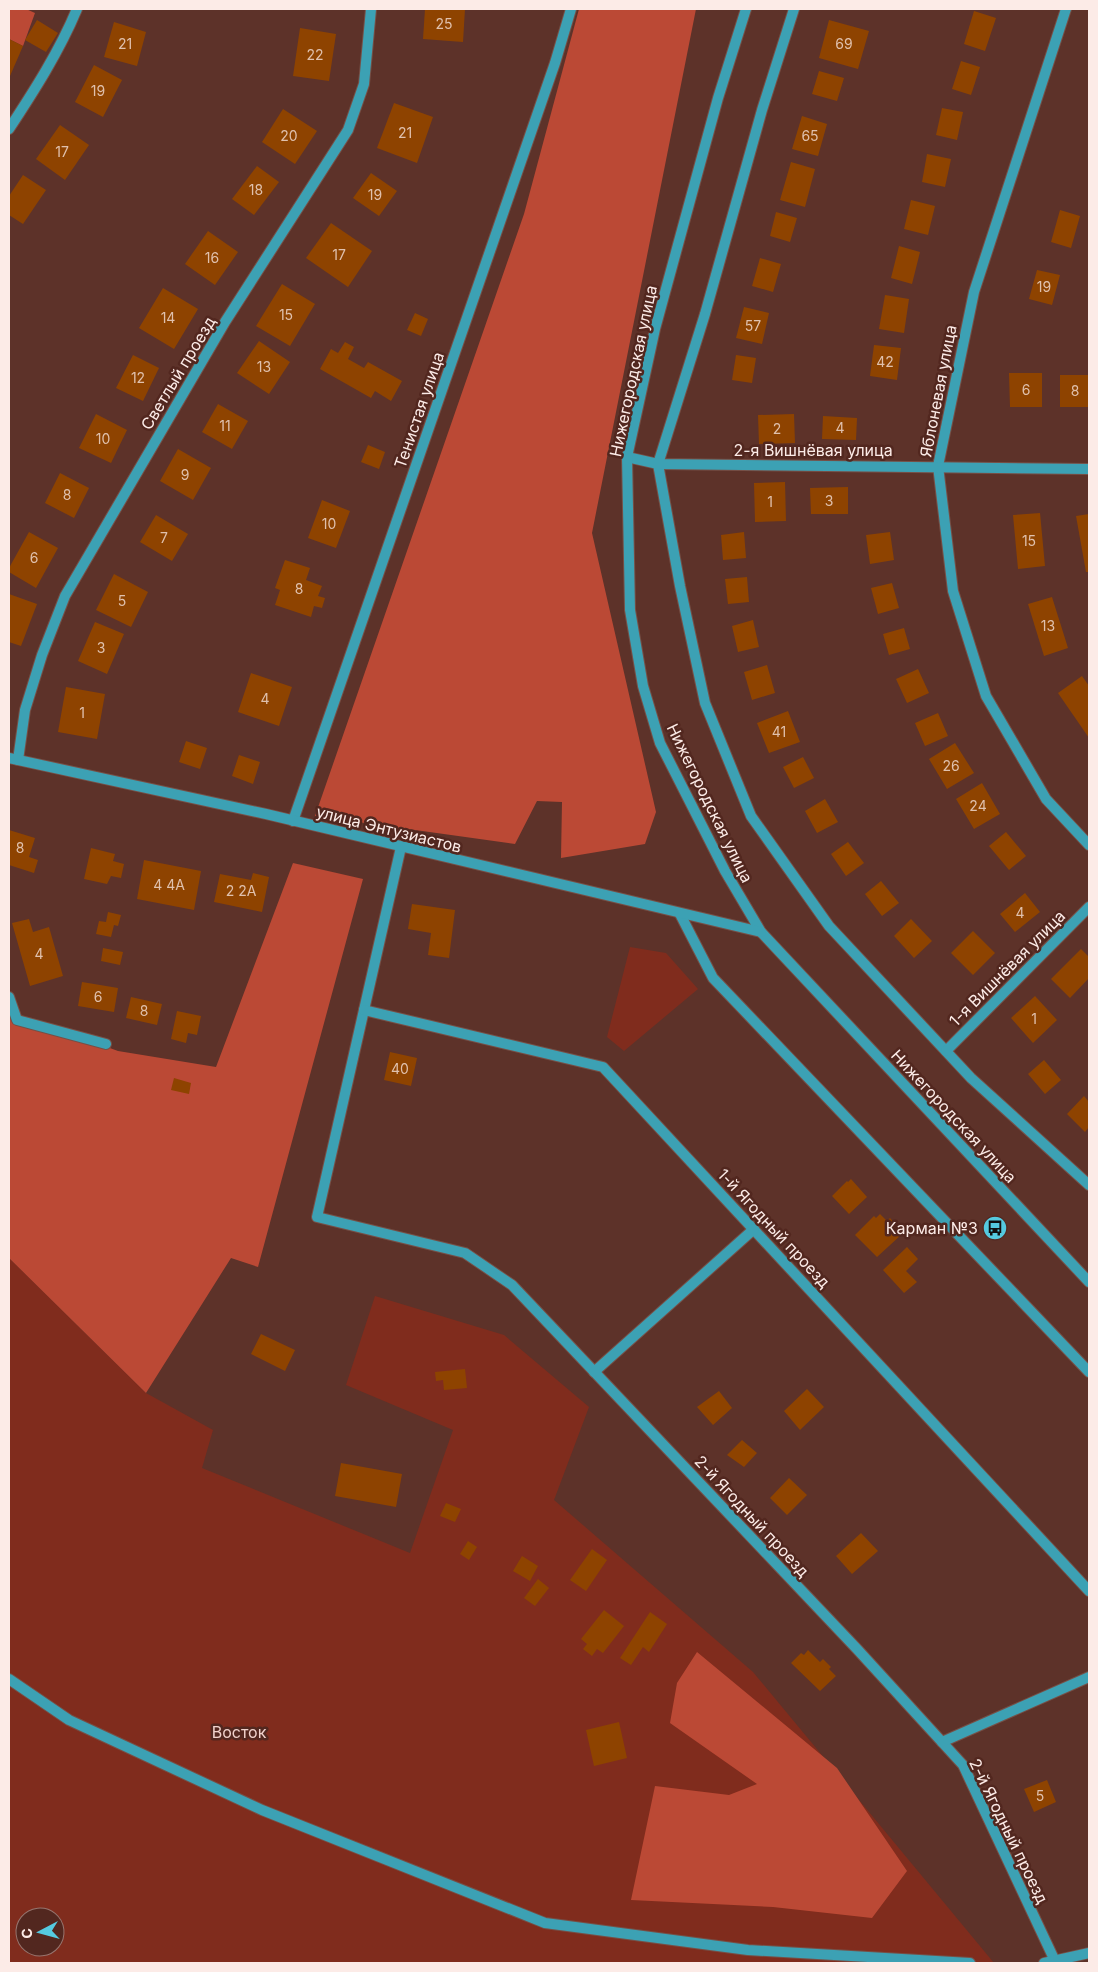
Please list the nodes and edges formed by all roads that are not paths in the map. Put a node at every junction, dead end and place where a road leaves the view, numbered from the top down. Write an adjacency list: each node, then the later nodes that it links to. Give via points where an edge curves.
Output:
1 (77, 9): 7 (street, via 39,84)
2 (371, 9): 12 (street, Светлый проезд, via 364,84 348,130 225,322 66,596 42,655)
3 (571, 9): 13 (street, Тенистая улица)
4 (746, 9): 8 (street, Нижегородская улица, via 654,329)
5 (794, 9): 9 (street)
6 (1066, 9): 10 (street, Яблоневая улица, via 974,292)
7 (9, 129)
8 (627, 458): 9 (street, 2-я Вишнёвая улица); 18 (street, Нижегородская улица, via 630,610 643,686 660,743 725,871)
9 (658, 464): 10 (street, 2-я Вишнёвая улица); 22 (street, via 705,703 751,816 829,926)
10 (938, 466): 11 (street, 2-я Вишнёвая улица); 14 (street, Яблоневая улица, via 953,592 986,696 1046,799)
11 (1089, 469)
12 (13, 759): 13 (street, улица Энтузиастов)
13 (293, 821): 15 (street, улица Энтузиастов)
14 (1089, 845)
15 (401, 847): 17 (street, улица Энтузиастов); 20 (street)
16 (1089, 907): 22 (street, 1-я Вишнёвая улица)
17 (680, 914): 18 (street, улица Энтузиастов); 27 (street, via 713,978)
18 (761, 932): 25 (street, Нижегородская улица)
19 (9, 997): 21 (street, via 17,1020)
20 (364, 1010): 24 (street, 1-й Ягодный проезд, via 603,1067); 26 (street, 2-й Ягодный проезд, via 317,1217 465,1253 512,1285)
21 (106, 1044)
22 (946, 1051): 23 (street, via 971,1078)
23 (1089, 1185)
24 (754, 1228): 26 (street); 28 (street, 1-й Ягодный проезд)
25 (1089, 1282)
26 (594, 1372): 31 (street, 2-й Ягодный проезд)
27 (1089, 1372)
28 (1089, 1591)
29 (1089, 1677): 31 (street)
30 (9, 1679): 34 (street, via 69,1720 262,1810 545,1922 748,1950)
31 (942, 1742): 33 (street, 2-й Ягодный проезд, via 963,1764)
32 (1089, 1953): 33 (street)
33 (1054, 1961): 35 (street)
34 (970, 1963)
35 (1044, 1963)

